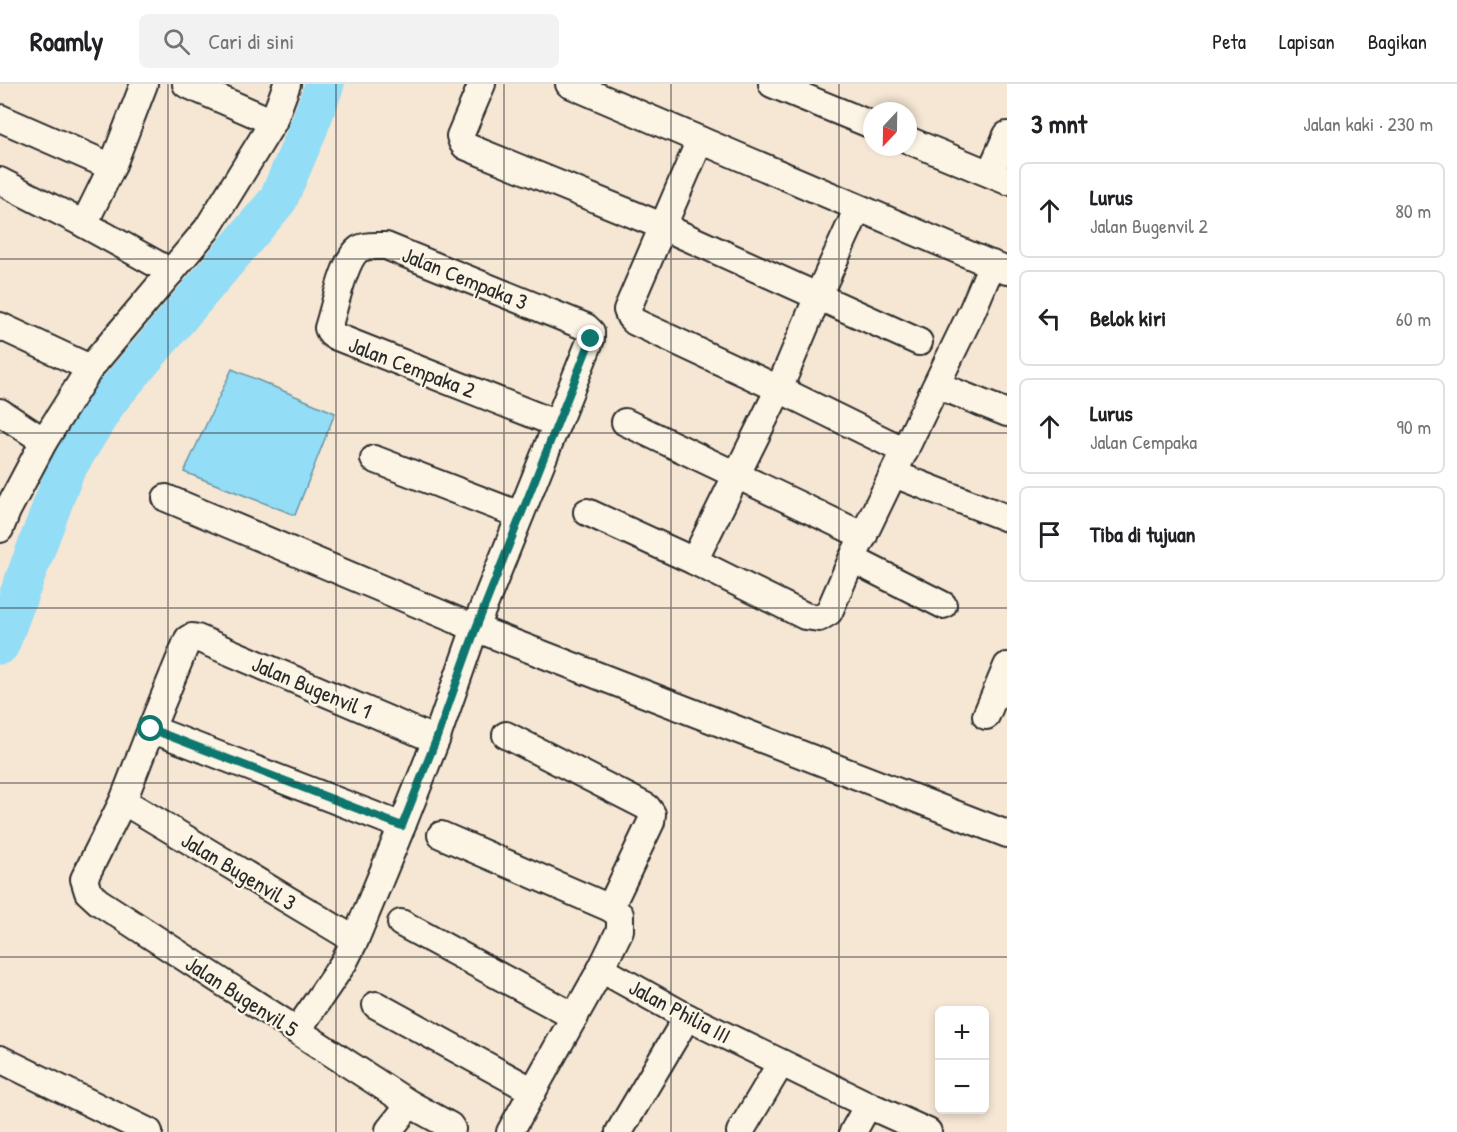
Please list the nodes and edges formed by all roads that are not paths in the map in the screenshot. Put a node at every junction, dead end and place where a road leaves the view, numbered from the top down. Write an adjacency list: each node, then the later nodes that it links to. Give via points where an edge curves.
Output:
1 (186, 84): 9 (street)
2 (287, 84): 9 (street)
3 (482, 84): 18 (street, via 460,136 465,146)
4 (569, 84): 11 (street)
5 (772, 84): 8 (street)
6 (138, 86): 13 (street)
7 (0, 118): 13 (street)
8 (863, 121)
9 (273, 122): 21 (street, via 207,229)
10 (1007, 135): 14 (street)
11 (700, 140): 16 (street); 18 (street)
12 (917, 144): 14 (street)
13 (112, 167): 17 (street)
14 (998, 177)
15 (0, 181): 17 (street)
16 (858, 208): 19 (street); 22 (street)
17 (84, 224): 21 (street)
18 (662, 226): 22 (street); 27 (street, via 627,310 630,317)
19 (1000, 268): 26 (street, via 973,309)
20 (346, 269): 31 (street, Jalan Cempaka 2, via 328,328 332,334); 31 (street, Jalan Cempaka 3, via 360,248 386,246 586,327 591,339)
21 (171, 272): 25 (street)
22 (818, 296): 24 (street); 27 (street)
23 (0, 326): 25 (street)
24 (919, 342)
25 (90, 368): 32 (street)
26 (937, 385): 29 (street); 33 (street)
27 (779, 389): 33 (street); 36 (street)
28 (0, 412): 32 (street)
29 (1007, 413)
30 (625, 422): 36 (street)
31 (557, 424): 39 (street)
32 (44, 441): 41 (street)
33 (905, 451): 35 (street)
34 (374, 459): 39 (street)
35 (894, 474): 40 (street); 42 (street)
36 (737, 476): 42 (street); 44 (street)
37 (166, 498): 46 (street)
38 (587, 512): 44 (street)
39 (520, 515): 46 (street)
40 (1007, 518)
41 (0, 529)
42 (864, 536): 43 (street)
43 (852, 559): 44 (street, via 830,612 819,618 805,616); 45 (street)
44 (694, 561)
45 (943, 605)
46 (476, 628): 51 (street); 54 (street)
47 (1007, 666): 48 (street)
48 (986, 716)
49 (151, 729): 51 (street, Jalan Bugenvil 1, via 188,639 197,638); 52 (street); 53 (street)
50 (506, 735): 56 (street, via 647,807 652,814)
51 (436, 740): 53 (street)
52 (123, 801): 58 (street, Jalan Bugenvil 3); 63 (street, Jalan Bugenvil 5, via 84,879 88,892)
53 (402, 826): 58 (street)
54 (1007, 834)
55 (441, 835): 56 (street)
56 (609, 908): 59 (street, via 620,915 620,930)
57 (401, 923): 61 (street)
58 (355, 940): 63 (street)
59 (601, 969): 61 (street); 62 (street, Jalan Philia III)
60 (376, 1005): 66 (street)
61 (575, 1017): 66 (street)
62 (687, 1017): 65 (street, Jalan Philia III); 73 (street)
63 (297, 1031): 67 (street, Jalan Bugenvil 5)
64 (0, 1059): 69 (street)
65 (781, 1063): 68 (street, Jalan Philia III); 74 (street)
66 (533, 1091): 72 (street)
67 (410, 1104): 70 (street); 71 (street, Jalan Bugenvil 5, via 450,1126)
68 (868, 1105): 75 (street); 76 (street, Jalan Philia III)
69 (149, 1132)
70 (389, 1132)
71 (451, 1132)
72 (510, 1132)
73 (620, 1132)
74 (740, 1132)
75 (853, 1132)
76 (928, 1132)

